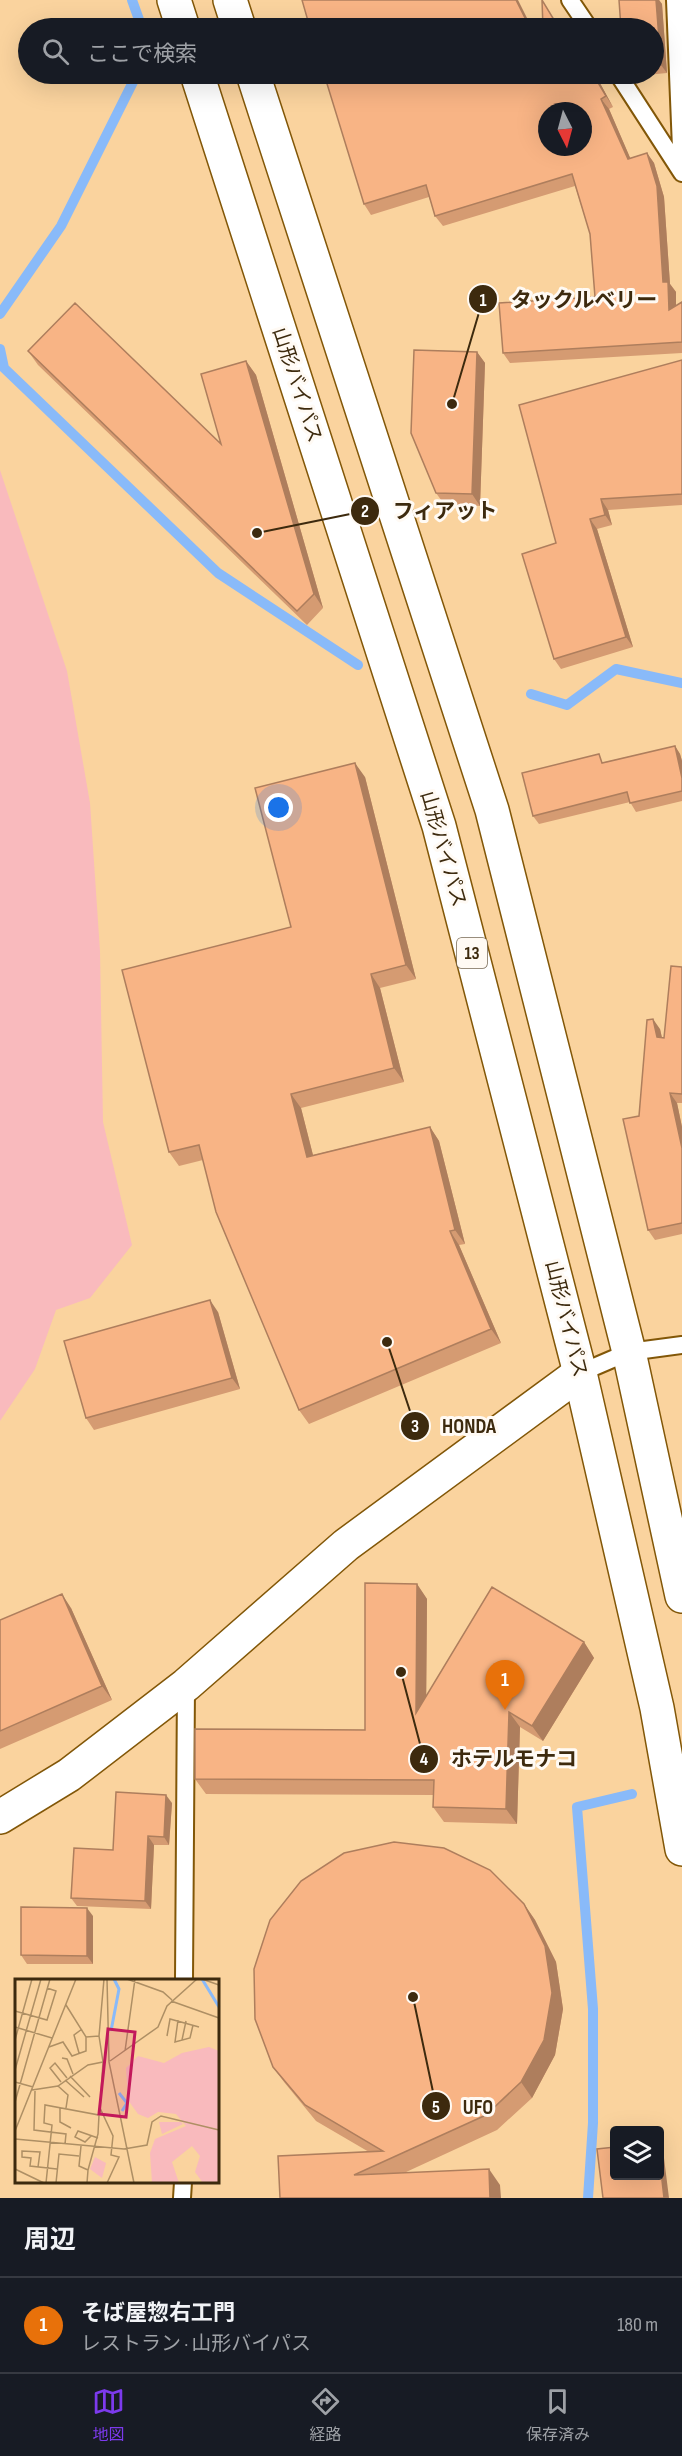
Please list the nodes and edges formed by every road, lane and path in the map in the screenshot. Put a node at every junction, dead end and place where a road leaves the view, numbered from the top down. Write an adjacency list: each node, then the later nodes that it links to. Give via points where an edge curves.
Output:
1 (174, 0): 5 (main road)
2 (230, 0): 6 (main road)
3 (570, 0): 7 (lane)
4 (678, 12): 11 (lane)
5 (180, 18)
6 (236, 18)
7 (583, 18)
8 (200, 84): 14 (main road, 山形バイパス / 13, via 439,826)
9 (257, 84): 13 (main road, via 492,810)
10 (624, 84): 11 (lane)
11 (682, 173)
12 (682, 1345): 13 (lane)
13 (629, 1352): 14 (lane); 15 (main road)
14 (580, 1373): 16 (main road, via 346,1545); 18 (main road, 山形バイパス / 13, via 657,1708)
15 (682, 1596)
16 (186, 1685): 17 (main road, via 69,1775); 19 (lane)
17 (0, 1817)
18 (682, 1849)
19 (184, 1979)
20 (183, 2183): 21 (lane)
21 (182, 2198)

